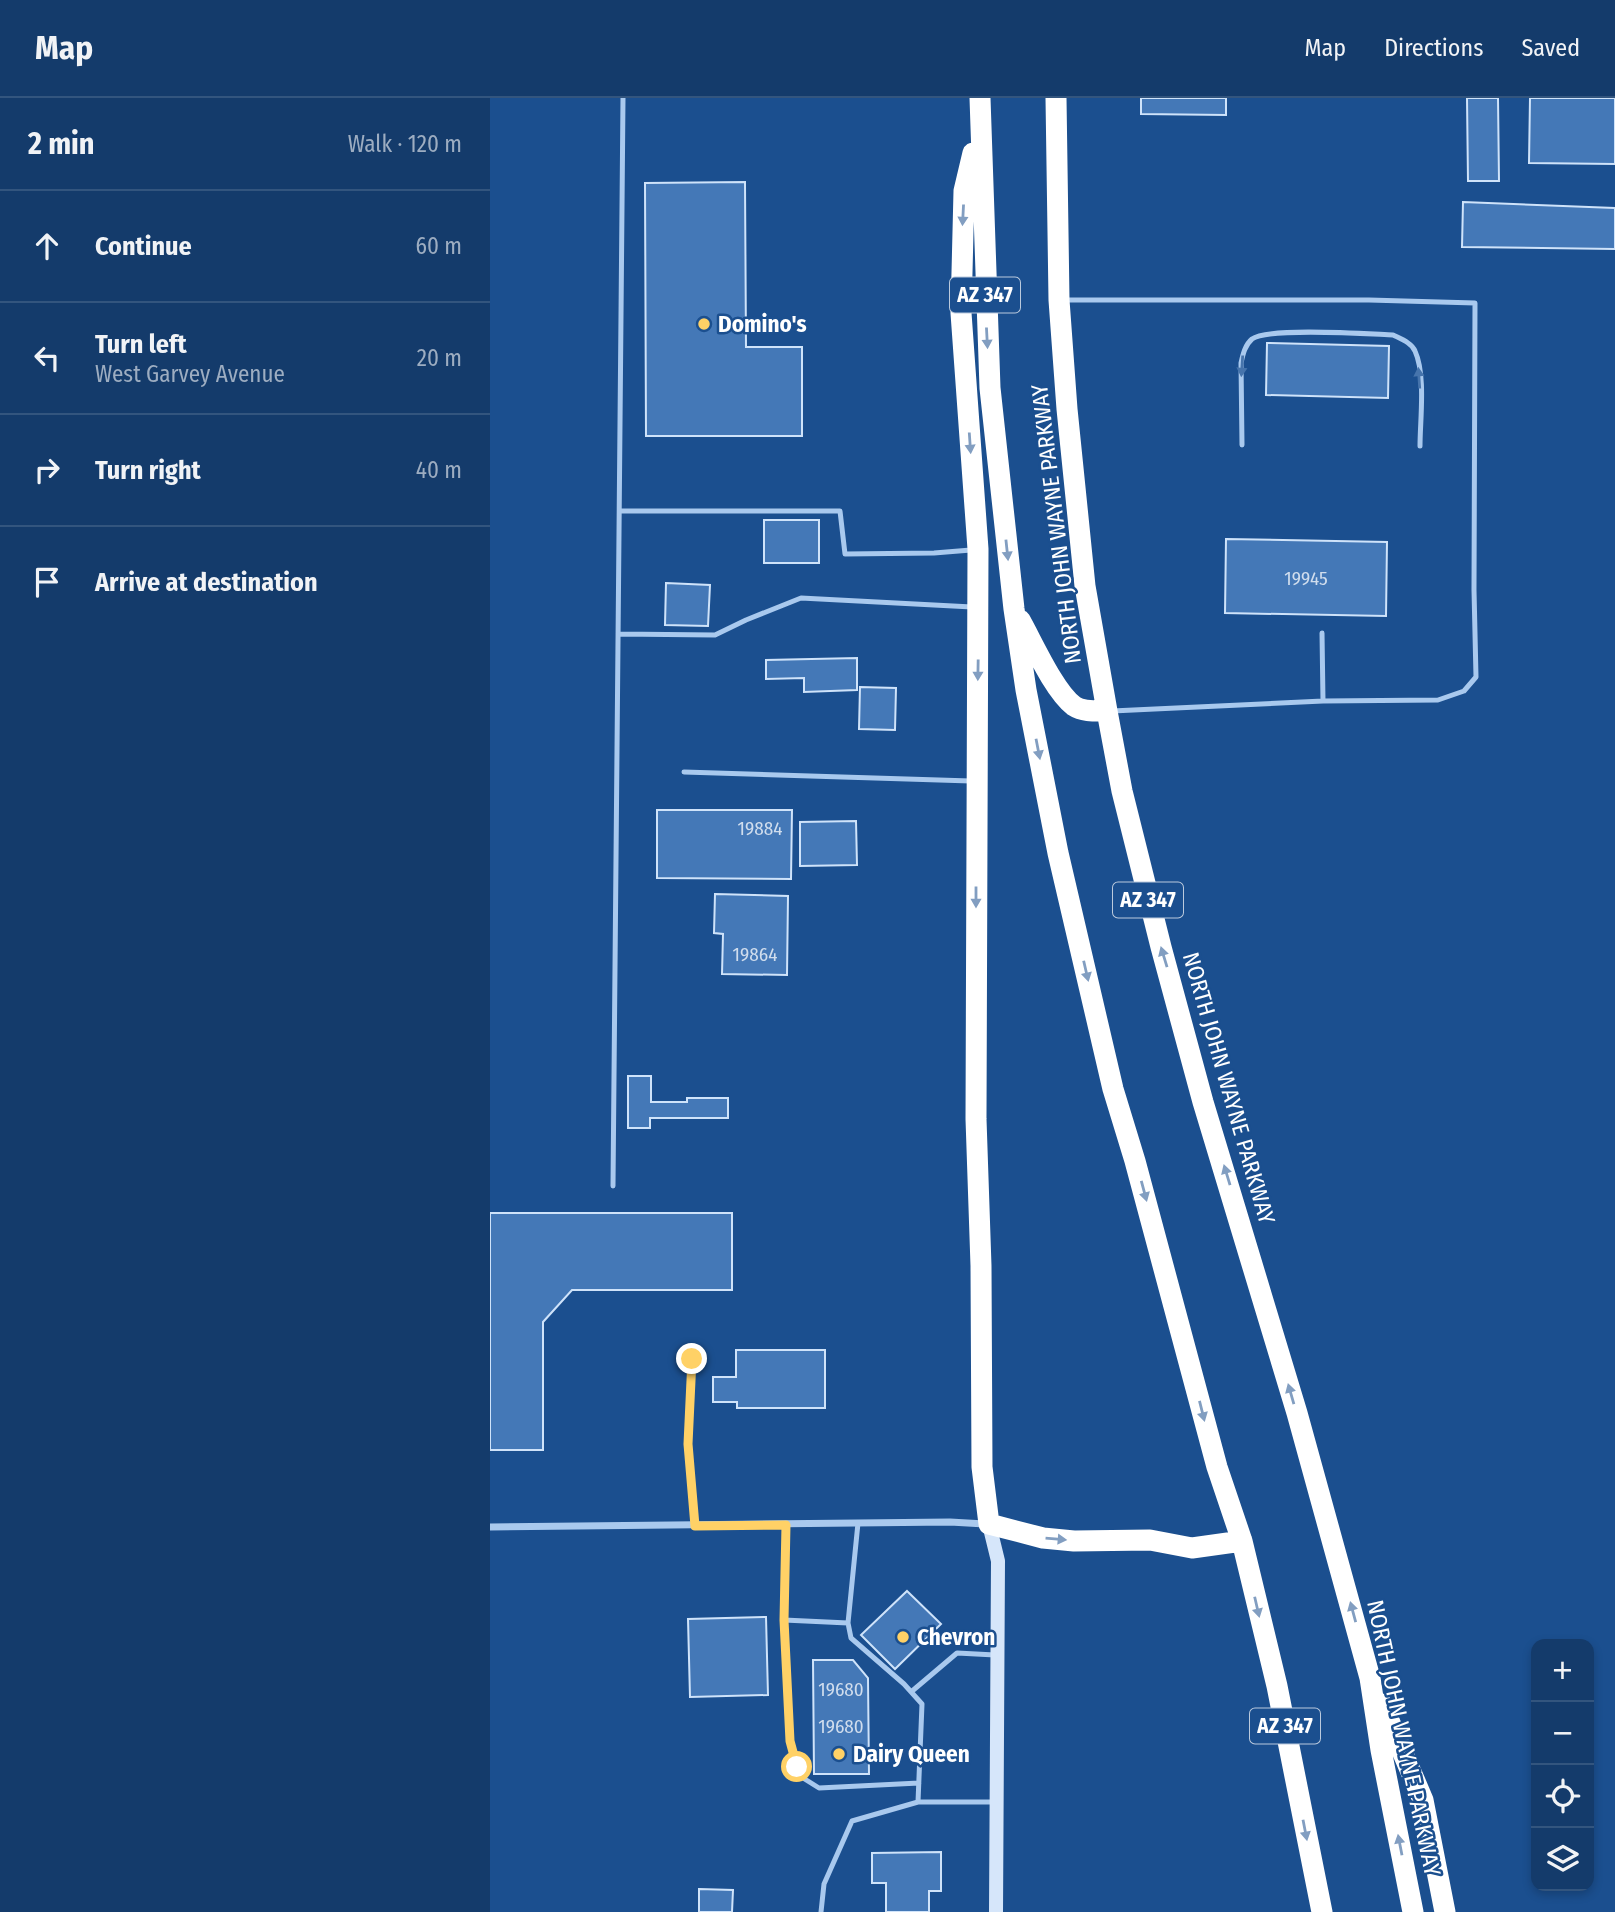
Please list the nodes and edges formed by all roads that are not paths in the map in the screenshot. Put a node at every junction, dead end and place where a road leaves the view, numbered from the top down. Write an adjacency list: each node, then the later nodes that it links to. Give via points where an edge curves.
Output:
1 (623, 98): 8 (lane)
2 (980, 98): 4 (highway, AZ 347)
3 (1056, 98): 5 (highway, NORTH JOHN WAYNE PARKWAY / AZ 347)
4 (981, 125): 9 (highway, one-way to 9, via 964,191 961,252); 11 (highway, AZ 347, one-way to 11, via 990,388)
5 (1059, 300): 14 (lane, via 1475,303 1476,677 1464,691 1438,700); 15 (highway, NORTH JOHN WAYNE PARKWAY / AZ 347, via 1085,586)
6 (1242, 445): 7 (lane, one-way to 6, via 1420,373 1415,349 1393,335 1314,334 1266,334 1252,339 1244,350)
7 (1420, 446)
8 (620, 511): 9 (lane, via 840,511 845,554); 13 (lane)
9 (978, 549): 10 (highway)
10 (978, 607): 13 (lane, via 801,598 715,635); 17 (highway, one-way to 17)
11 (1014, 609): 15 (highway, via 1060,691 1075,707); 25 (highway, AZ 347, one-way to 25, via 1058,853 1113,1089 1217,1467)
12 (1322, 633): 14 (lane)
13 (618, 634): 18 (lane)
14 (1323, 701): 15 (lane)
15 (1107, 711): 29 (highway, NORTH JOHN WAYNE PARKWAY / AZ 347, one-way to 15, via 1203,1102 1122,792)
16 (684, 772): 17 (lane)
17 (977, 782): 21 (highway, one-way to 21, via 976,1119 982,1467)
18 (614, 1186)
19 (692, 1359): 23 (lane, via 688,1444)
20 (858, 1523): 21 (street); 22 (street); 27 (lane)
21 (989, 1524): 25 (highway, one-way to 25, via 1074,1541 1150,1540 1192,1548); 28 (main road, via 998,1561)
22 (786, 1525): 23 (street); 26 (lane)
23 (695, 1526): 24 (street)
24 (490, 1527)
25 (1242, 1541): 36 (highway, AZ 347, one-way to 36, via 1277,1686)
26 (784, 1620): 27 (lane); 31 (lane, via 790,1741 803,1778 819,1788)
27 (848, 1623): 30 (lane, via 851,1638)
28 (998, 1655): 30 (lane, via 957,1653); 33 (main road)
29 (1370, 1678): 37 (highway, NORTH JOHN WAYNE PARKWAY / AZ 347, one-way to 29); 38 (highway, via 1423,1800)
30 (911, 1692): 31 (lane, via 922,1704)
31 (919, 1783): 32 (lane)
32 (918, 1802): 33 (lane); 34 (lane, via 852,1822 824,1884)
33 (997, 1802): 35 (main road)
34 (821, 1912)
35 (996, 1912)
36 (1322, 1912)
37 (1413, 1912)
38 (1446, 1912)

